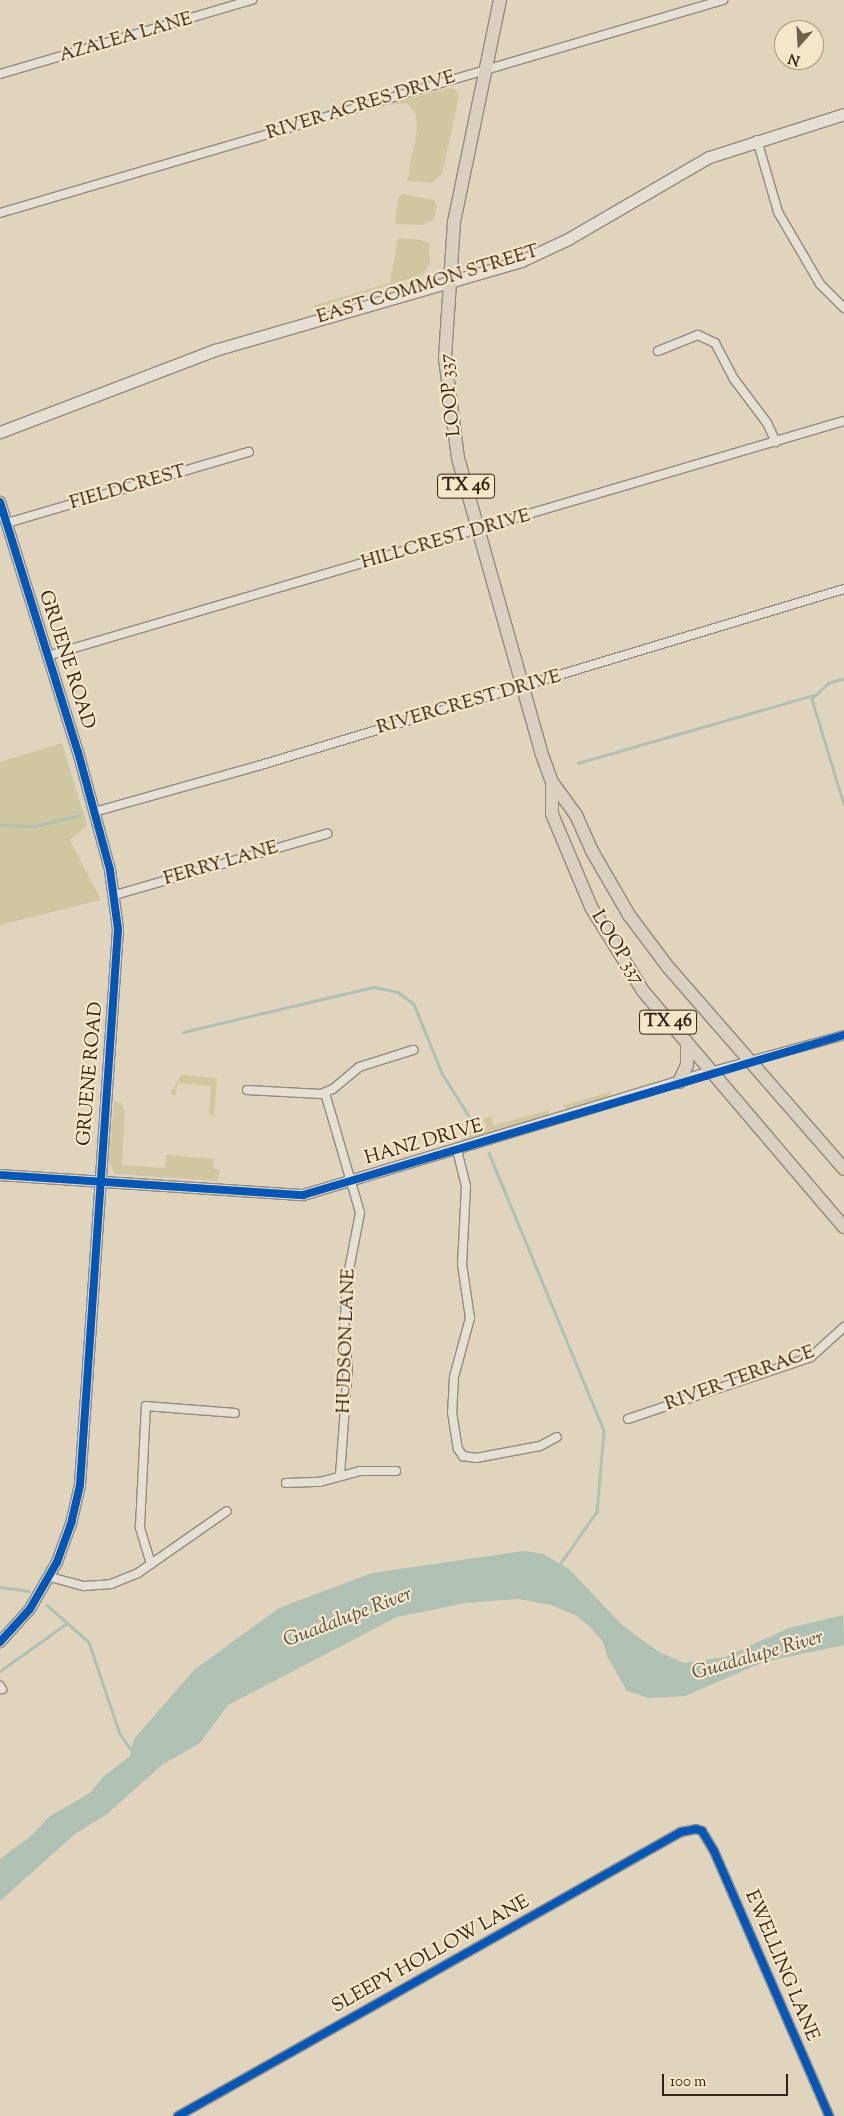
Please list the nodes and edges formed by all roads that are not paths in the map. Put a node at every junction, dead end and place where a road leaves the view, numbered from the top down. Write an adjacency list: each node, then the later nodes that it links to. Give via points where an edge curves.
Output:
1 (252, 0): 5 (street, AZALEA LANE)
2 (500, 0): 4 (main road, LOOP 337 / TX 46)
3 (723, 0): 4 (street, RIVER ACRES DRIVE)
4 (486, 70): 8 (street, RIVER ACRES DRIVE); 9 (main road, LOOP 337 / TX 46, via 454,222)
5 (0, 74)
6 (844, 114): 7 (main road, EAST COMMON STREET)
7 (757, 140): 9 (main road, EAST COMMON STREET, via 709,157 522,261); 10 (street, via 778,212 820,284)
8 (0, 213)
9 (448, 281): 13 (main road, EAST COMMON STREET, via 214,350); 18 (main road, LOOP 337 / TX 46, via 445,334 448,395 458,458)
10 (844, 308)
11 (658, 351): 14 (street, via 698,335 715,342 734,379 767,423)
12 (844, 421): 14 (street, HILLCREST DRIVE)
13 (0, 432)
14 (776, 442): 18 (street, HILLCREST DRIVE)
15 (248, 452): 17 (street, FIELDCREST)
16 (0, 502): 17 (street, GRUENE ROAD)
17 (7, 523): 20 (street, GRUENE ROAD)
18 (479, 530): 20 (street, HILLCREST DRIVE); 21 (main road, LOOP 337 / TX 46)
19 (844, 589): 21 (street, RIVERCREST DRIVE)
20 (48, 656): 23 (street, GRUENE ROAD)
21 (523, 685): 22 (main road, LOOP 337 / TX 46); 23 (street, RIVERCREST DRIVE)
22 (552, 782): 27 (main road, LOOP 337 / TX 46, via 552,814 591,907 643,991); 29 (main road, LOOP 337 / TX 46, via 576,815 596,859 629,915 668,967)
23 (94, 812): 25 (street, GRUENE ROAD)
24 (327, 834): 25 (street, FERRY LANE)
25 (115, 895): 37 (street, GRUENE ROAD, via 117,953)
26 (844, 1035): 29 (street, HANZ DRIVE)
27 (686, 1045): 30 (main road, LOOP 337 / TX 46); 31 (main road, via 687,1065)
28 (413, 1050): 33 (street, via 359,1067)
29 (753, 1062): 30 (street, HANZ DRIVE); 35 (main road, LOOP 337 / TX 46)
30 (710, 1072): 31 (street, HANZ DRIVE); 39 (main road, LOOP 337 / TX 46)
31 (679, 1082): 34 (street, HANZ DRIVE)
32 (247, 1090): 33 (street)
33 (325, 1093): 38 (street, HUDSON LANE)
34 (457, 1150): 38 (street, HANZ DRIVE); 45 (street, via 466,1186 462,1264 470,1318 454,1377 452,1412 458,1449 471,1459 540,1446)
35 (844, 1169)
36 (0, 1174): 37 (street, HANZ DRIVE)
37 (99, 1180): 38 (street, HANZ DRIVE, via 290,1195 316,1192); 51 (street, GRUENE ROAD, via 80,1485 72,1522)
38 (352, 1181): 47 (street, HUDSON LANE, via 360,1216 347,1280 344,1335 348,1366)
39 (817, 1194): 40 (main road, via 827,1197); 41 (main road, LOOP 337 / TX 46)
40 (844, 1216)
41 (844, 1227)
42 (844, 1327): 44 (street, RIVER TERRACE, via 811,1357)
43 (235, 1414): 50 (street, via 146,1406 140,1527)
44 (628, 1418)
45 (557, 1437)
46 (396, 1472): 47 (street, via 360,1471)
47 (340, 1475): 48 (street, via 314,1483)
48 (286, 1483)
49 (228, 1511): 50 (street)
50 (151, 1564): 51 (street, via 111,1584 84,1586)
51 (50, 1577): 52 (street, GRUENE ROAD, via 26,1614)
52 (0, 1642)
53 (702, 1831): 54 (street, SLEEPY HOLLOW LANE, via 690,1829 681,1832); 55 (street, EWELLING LANE, via 714,1851)
54 (178, 2116)
55 (829, 2116)

